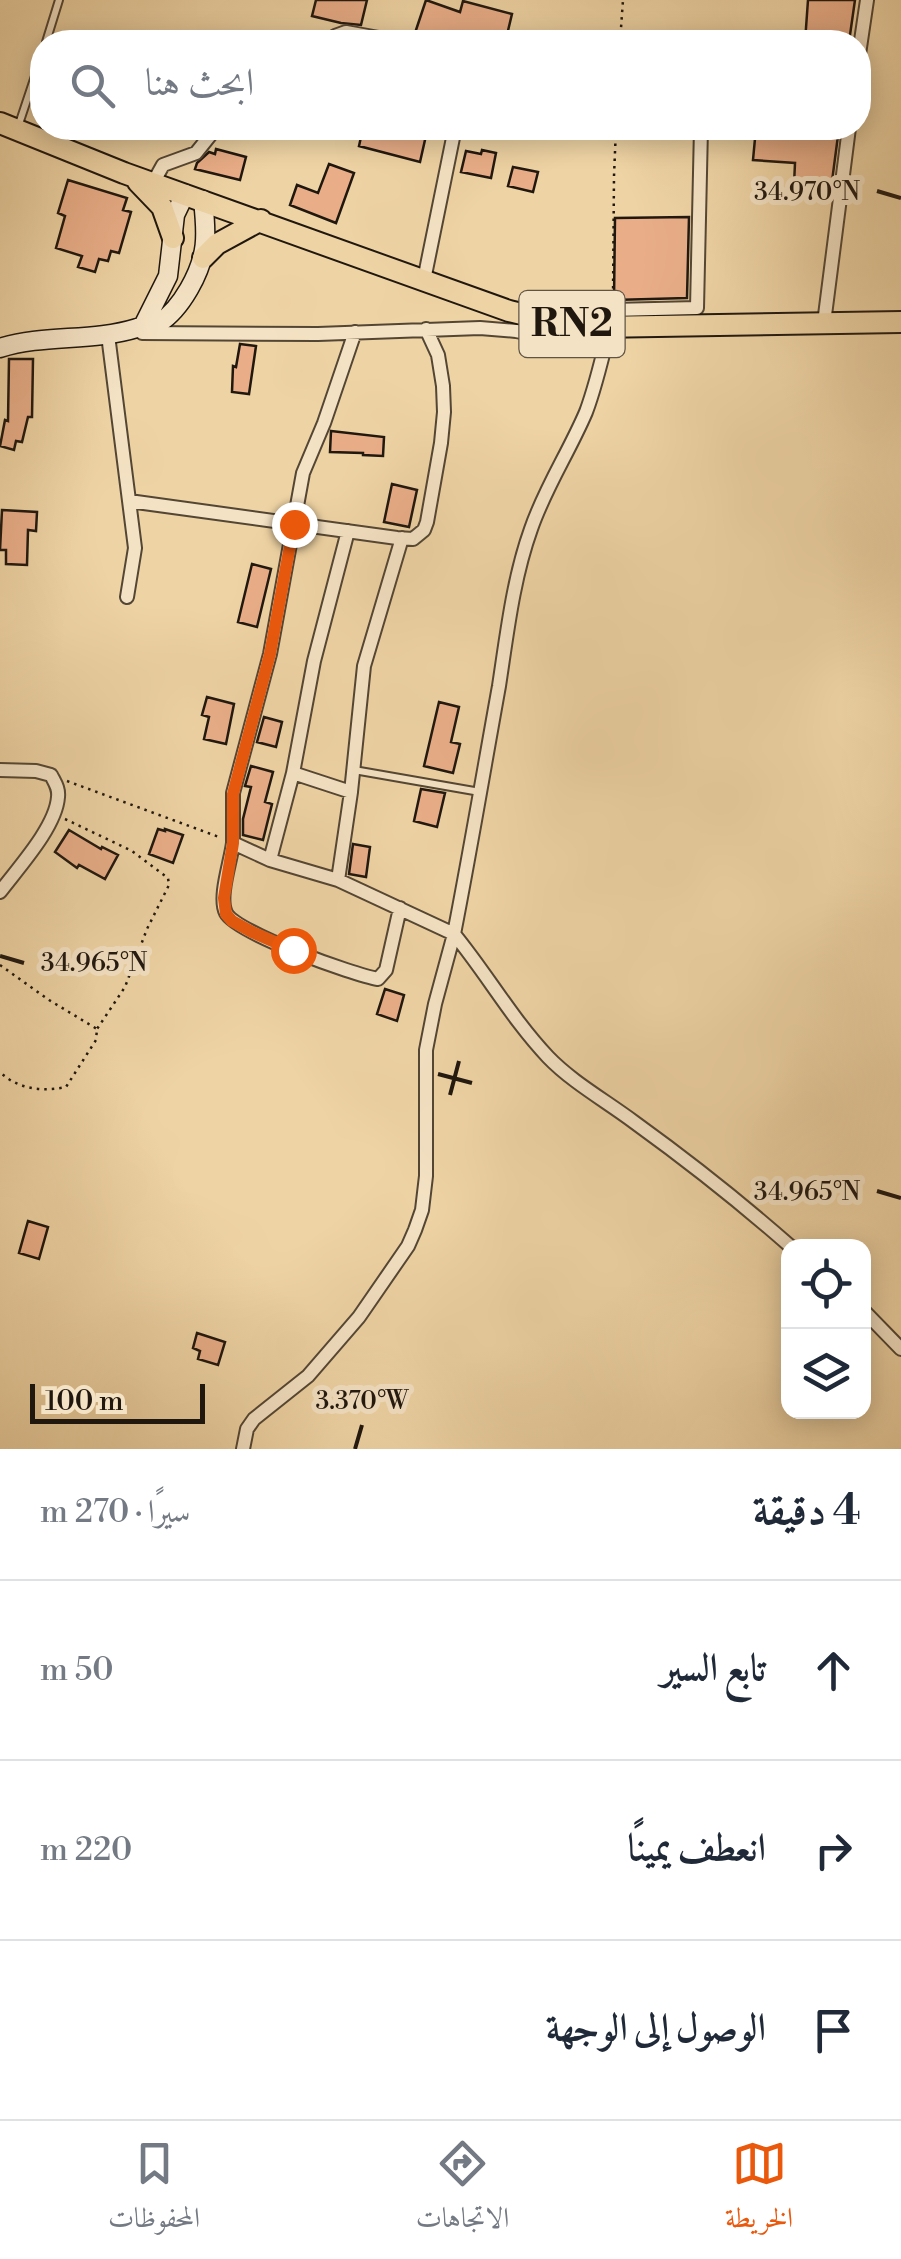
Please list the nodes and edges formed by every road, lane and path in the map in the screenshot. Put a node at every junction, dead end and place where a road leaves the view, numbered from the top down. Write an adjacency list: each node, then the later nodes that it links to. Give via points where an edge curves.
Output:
1 (59, 0): 4 (lane)
2 (623, 0): 5 (path)
3 (867, 0): 6 (street)
4 (50, 30)
5 (621, 30)
6 (863, 30)
7 (30, 81): 8 (lane)
8 (9, 127)
9 (42, 140): 15 (main road, RN2)
10 (207, 140): 16 (street, via 196,154 163,165)
11 (453, 140): 21 (street)
12 (616, 140): 24 (path)
13 (701, 140): 24 (street, via 697,308)
14 (847, 140): 23 (street)
15 (124, 172): 16 (main road, RN2); 19 (main road, via 160,203)
16 (153, 183): 17 (main road, RN2)
17 (194, 197): 18 (main road, RN2); 19 (main road, via 176,215); 20 (main road, via 207,230)
18 (260, 220): 20 (main road); 21 (main road, RN2)
19 (173, 238): 25 (main road, via 166,283)
20 (203, 258): 25 (main road, via 173,311)
21 (424, 280): 24 (main road, RN2, via 542,319)
22 (900, 320): 23 (main road, RN2)
23 (824, 324): 24 (main road, RN2)
24 (610, 325): 26 (street, via 572,342 516,331); 40 (street, via 585,414 530,530)
25 (142, 326): 28 (main road)
26 (426, 329): 27 (street); 33 (street, via 443,386 441,443 427,522 420,536)
27 (355, 332): 28 (street); 31 (street, via 303,473)
28 (114, 334): 29 (main road); 30 (street)
29 (0, 348)
30 (129, 500): 31 (street); 34 (street, via 135,548)
31 (294, 524): 32 (street); 42 (street, via 270,654 236,782)
32 (348, 531): 33 (street); 37 (street)
33 (402, 538): 36 (street, via 364,666)
34 (126, 597)
35 (0, 770): 38 (street)
36 (353, 770): 39 (street); 40 (lane)
37 (293, 773): 39 (street); 43 (street)
38 (52, 775): 41 (street, via 58,788); 42 (path)
39 (351, 792): 44 (street)
40 (481, 792): 47 (street)
41 (54, 813): 45 (street); 49 (path, via 132,851 168,878 125,986)
42 (233, 843): 43 (street); 46 (street, via 226,914 293,950 378,979)
43 (270, 860): 44 (street)
44 (338, 880): 46 (street)
45 (0, 892)
46 (400, 908): 47 (street)
47 (454, 934): 51 (street, via 550,1060); 54 (street, via 426,1050 426,1176 415,1230 359,1317 308,1376 254,1419)
48 (0, 965): 49 (path)
49 (97, 1029): 50 (path, via 66,1087 36,1089)
50 (0, 1072)
51 (781, 1239)
52 (871, 1318): 53 (street)
53 (901, 1349)
54 (243, 1449)

